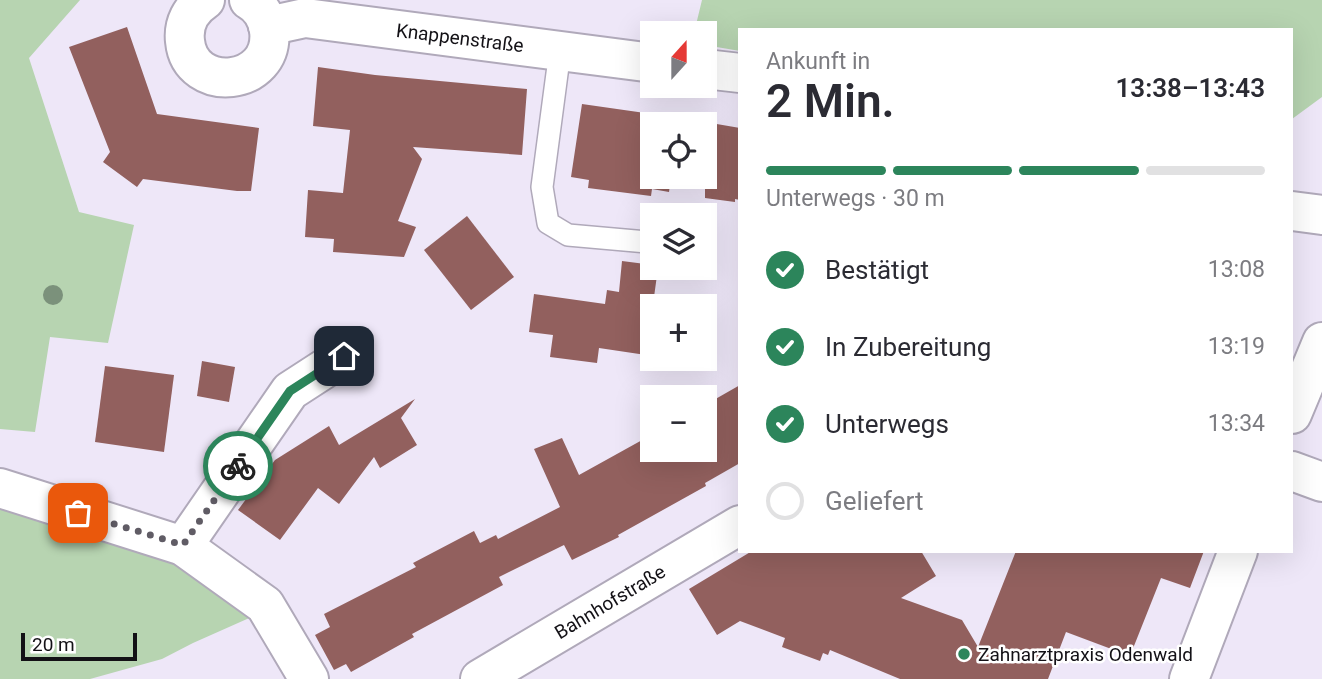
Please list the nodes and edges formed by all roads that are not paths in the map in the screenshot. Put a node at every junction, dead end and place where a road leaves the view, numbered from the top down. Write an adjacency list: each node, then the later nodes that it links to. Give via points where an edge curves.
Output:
1 (205, 0): 2 (street, Knappenstraße, via 189,16 185,43 197,67 208,75 235,78 259,64 270,40)
2 (259, 13): 3 (street, Knappenstraße)
3 (559, 51): 4 (street, Knappenstraße); 9 (lane, via 542,187 548,223 568,235)
4 (640, 60)
5 (718, 70): 6 (street)
6 (738, 73)
7 (1293, 211): 8 (street)
8 (1322, 215)
9 (640, 241)
10 (1322, 342): 12 (street)
11 (344, 356): 17 (street, via 290,391)
12 (1293, 412)
13 (1293, 471): 14 (street)
14 (1322, 482)
15 (0, 488): 17 (street)
16 (738, 526): 20 (street, Bahnhofstraße)
17 (183, 545): 19 (street, via 265,605)
18 (1237, 553): 21 (street)
19 (309, 679)
20 (480, 679)
21 (1189, 679)

